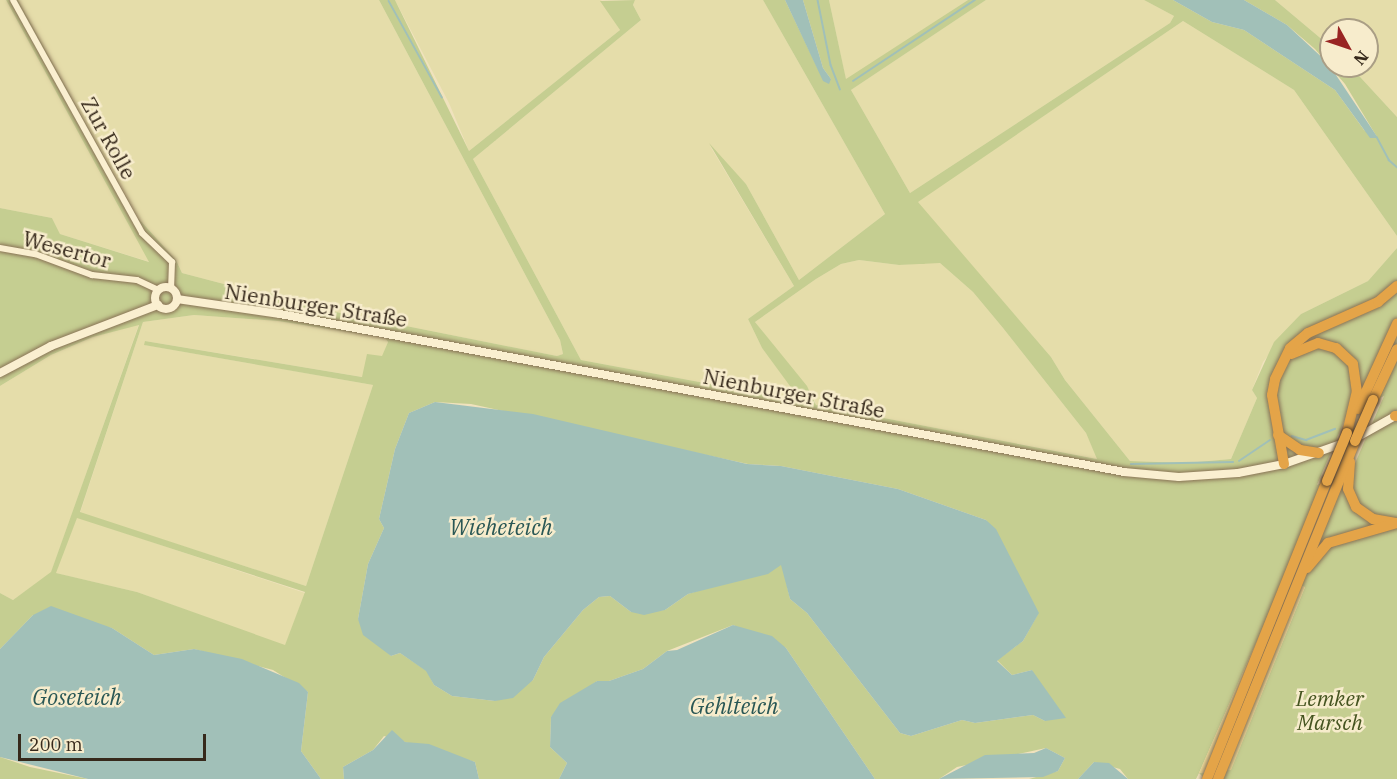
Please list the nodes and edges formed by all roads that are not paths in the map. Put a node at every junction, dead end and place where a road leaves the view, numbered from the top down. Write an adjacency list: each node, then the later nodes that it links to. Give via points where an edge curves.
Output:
1 (13, 0): 4 (street, Zur Rolle, via 142,233 172,262)
2 (0, 248): 5 (street, Wesertor, via 35,254 92,275 137,280)
3 (1397, 286): 10 (highway, via 1366,308 1308,333)
4 (171, 288): 5 (street); 6 (street)
5 (158, 290): 7 (street)
6 (177, 299): 7 (street, via 168,309); 17 (street, Nienburger Straße, via 280,314 1100,469 1179,477 1238,473)
7 (158, 305): 11 (street, via 51,346)
8 (1397, 324): 12 (highway)
9 (1397, 350): 15 (highway, bridge)
10 (1281, 362): 12 (highway, via 1308,345 1336,348 1353,364); 14 (highway, via 1272,395)
11 (0, 374)
12 (1357, 408): 15 (highway)
13 (1396, 416): 16 (street, Nienburger Straße)
14 (1277, 435): 16 (highway, via 1300,450); 17 (highway)
15 (1351, 437): 18 (highway); 20 (highway, bridge, via 1327,481)
16 (1319, 453): 17 (street, Nienburger Straße)
17 (1284, 464)
18 (1345, 472): 19 (highway, via 1356,507 1373,519); 20 (highway)
19 (1397, 523): 20 (highway, via 1328,543)
20 (1296, 575): 21 (highway); 22 (highway)
21 (1207, 779)
22 (1218, 779)

